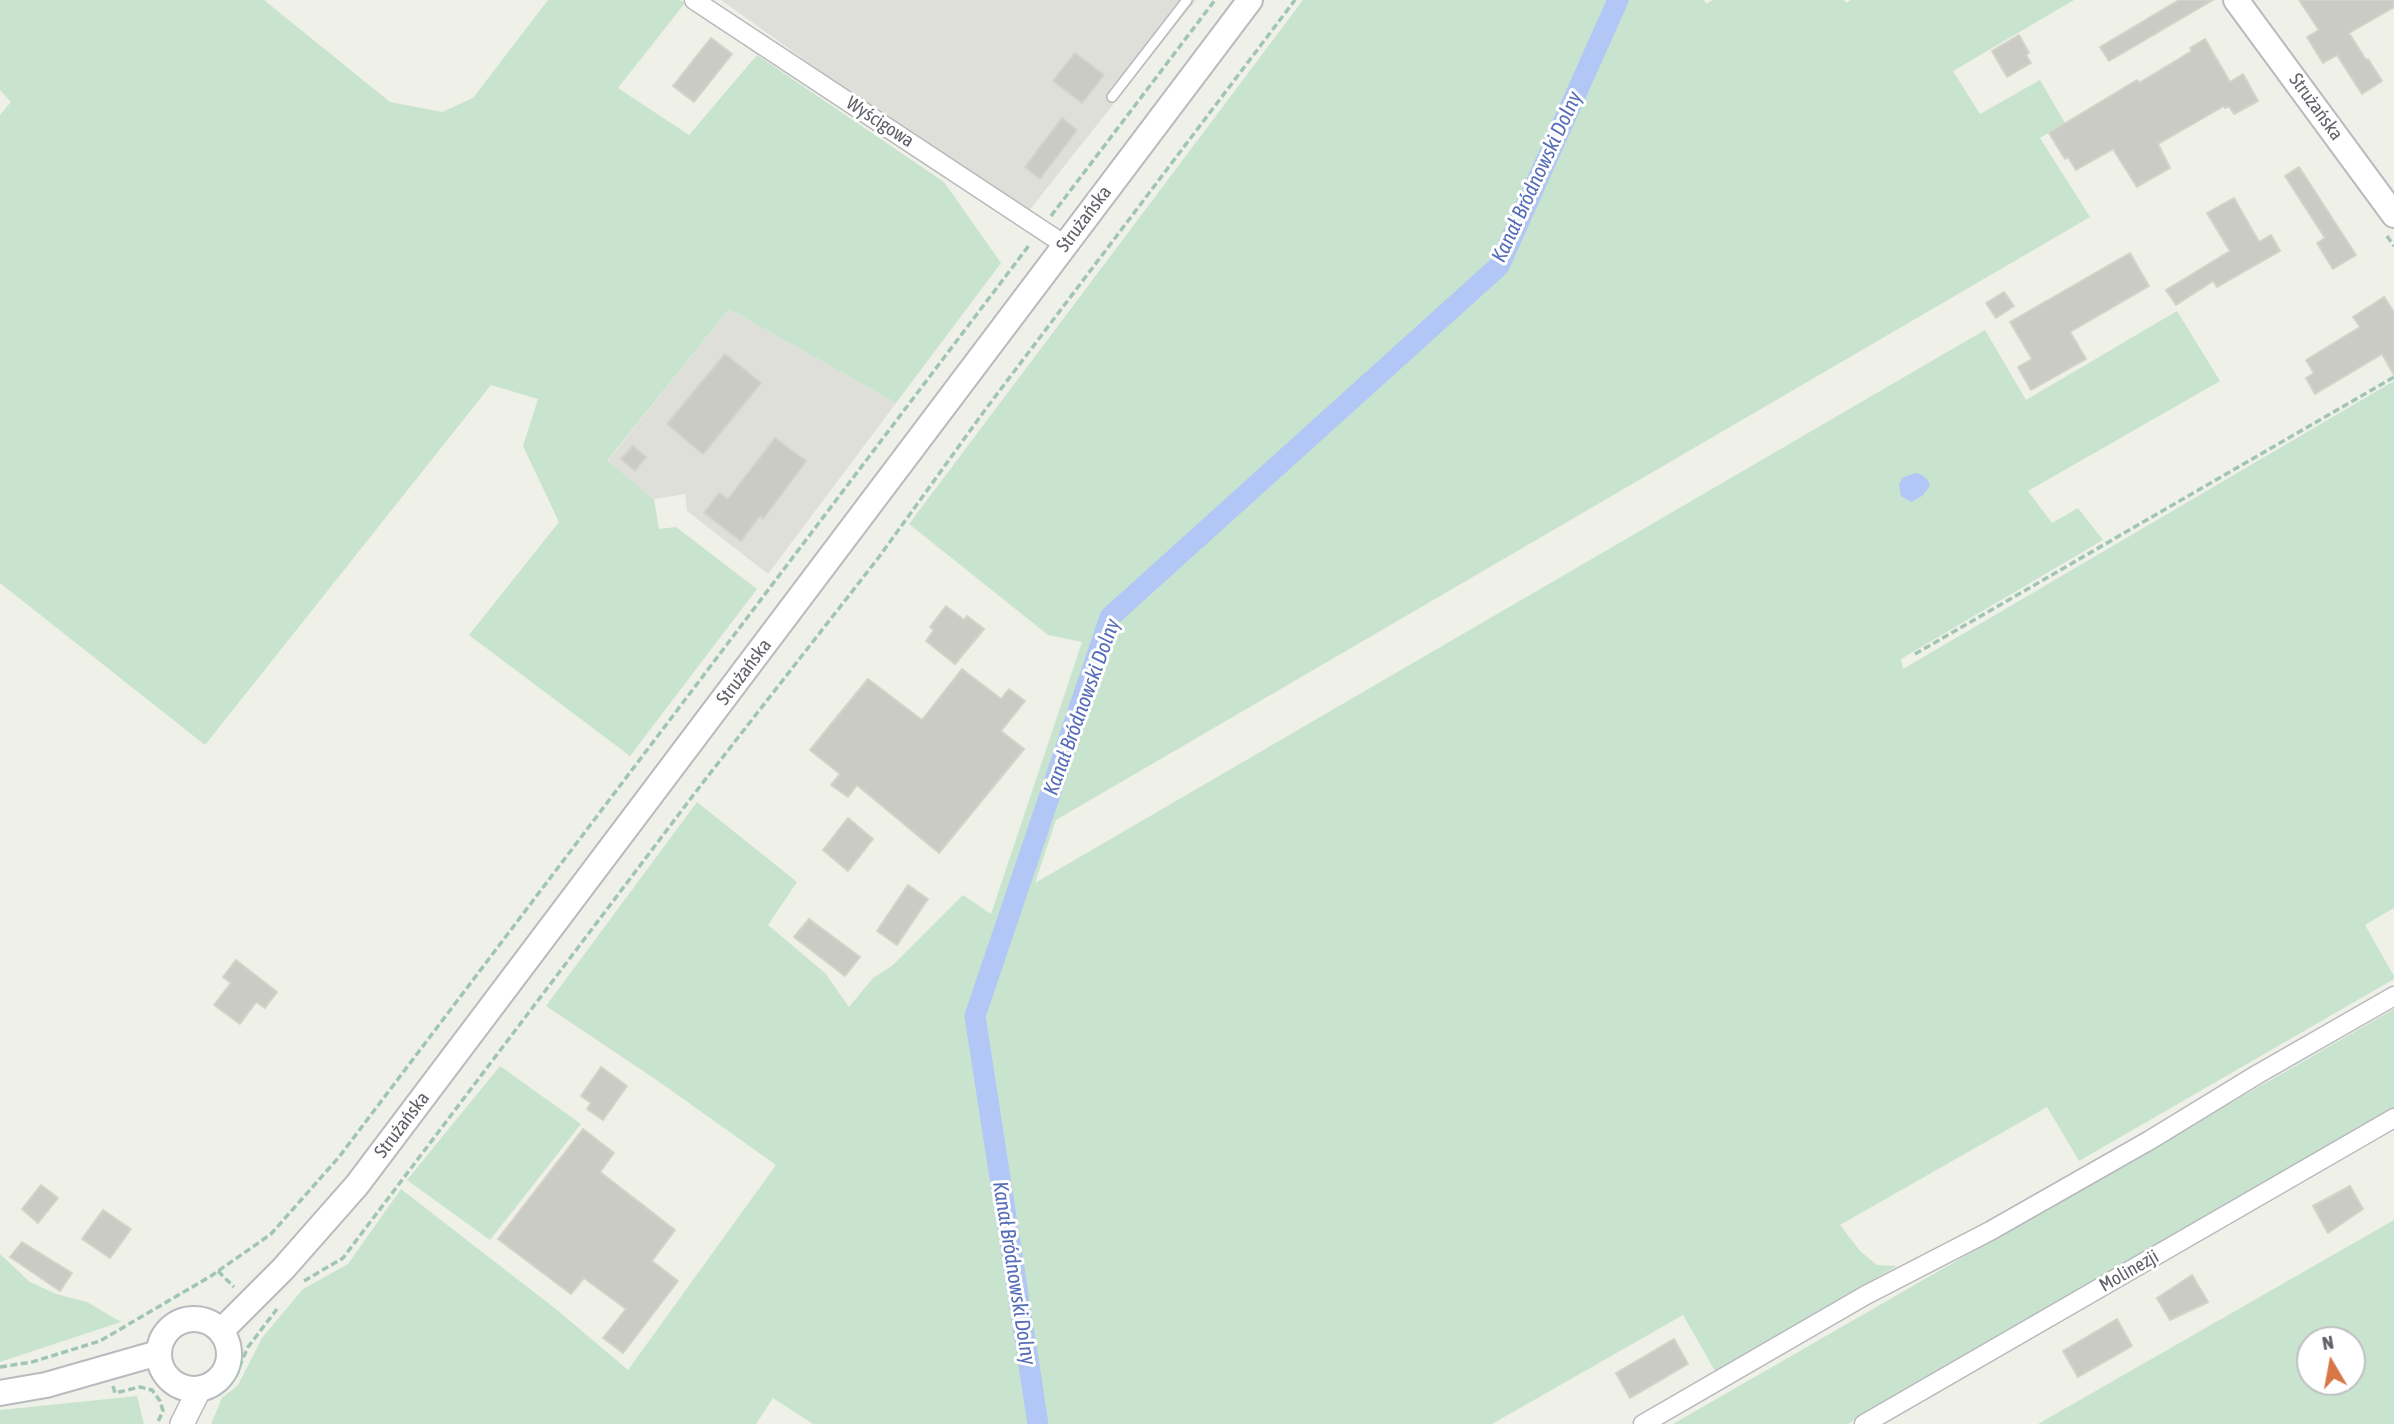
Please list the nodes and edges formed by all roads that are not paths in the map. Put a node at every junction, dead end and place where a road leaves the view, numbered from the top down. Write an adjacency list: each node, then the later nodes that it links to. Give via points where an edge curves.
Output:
1 (694, 0): 7 (street, Wyścigowa)
2 (1187, 0): 5 (lane)
3 (1250, 0): 7 (main road, Strużańska)
4 (2236, 0): 6 (main road, Strużańska)
5 (1112, 97)
6 (2394, 215)
7 (1065, 246): 10 (main road, Strużańska, via 357,1185)
8 (2394, 996): 15 (street, via 2150,1140 1866,1295)
9 (2394, 1118): 16 (street, Molinezji)
10 (221, 1331): 11 (main road, via 206,1320 185,1319 163,1336); 12 (main road, via 229,1349 228,1364)
11 (158, 1353): 12 (main road, via 167,1377 175,1384); 13 (main road)
12 (209, 1391): 14 (street)
13 (0, 1393)
14 (182, 1424)
15 (1643, 1424)
16 (1864, 1424)

